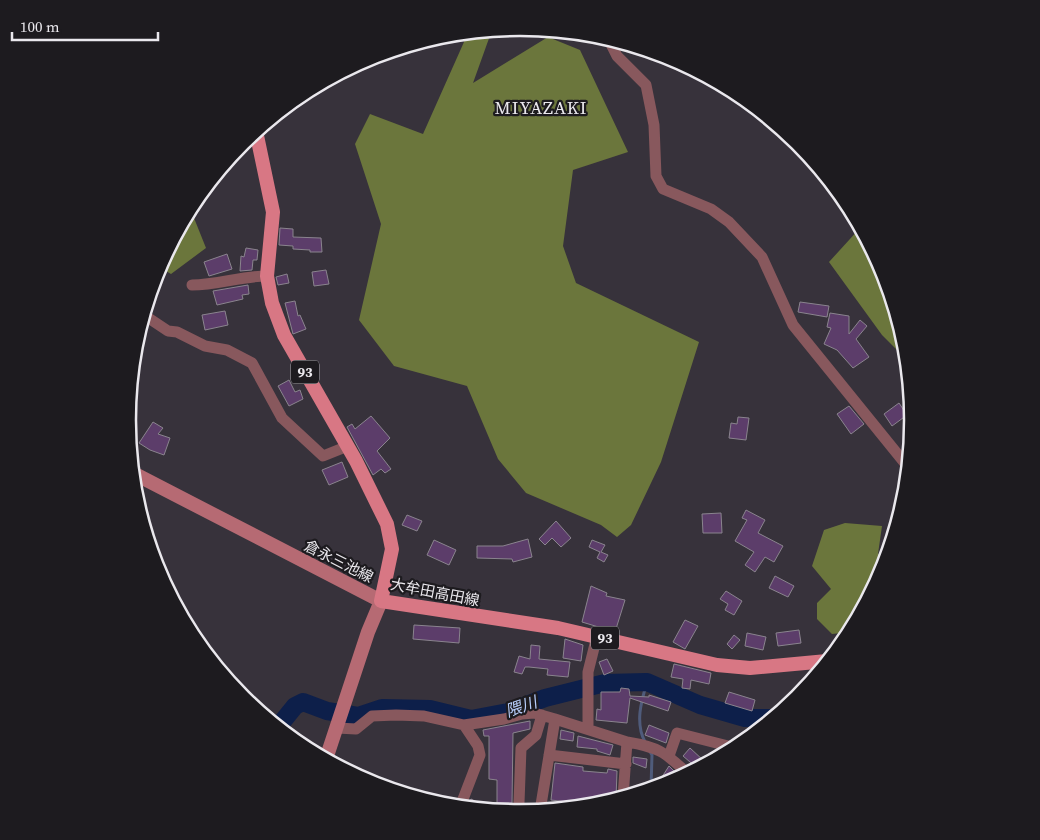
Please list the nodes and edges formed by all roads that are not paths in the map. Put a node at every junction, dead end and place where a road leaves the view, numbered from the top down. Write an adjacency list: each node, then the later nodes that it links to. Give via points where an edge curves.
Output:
1 (613, 48): 7 (street, via 646,85 654,125 656,176 663,189 711,208 762,257 793,325)
2 (258, 140): 3 (main road, 大牟田高田線 / 93, via 273,212)
3 (267, 276): 4 (street, via 208,285); 6 (main road, 大牟田高田線 / 93, via 272,304 284,335)
4 (192, 284)
5 (150, 319): 6 (street, via 168,331 205,346 227,350 252,363 282,418 324,456)
6 (348, 446): 9 (main road, 大牟田高田線 / 93, via 387,524 392,549)
7 (901, 459)
8 (141, 477): 9 (main road, 倉永三池線)
9 (382, 601): 10 (main road, 大牟田高田線 / 93); 15 (main road, 倉永三池線, via 368,632)
10 (597, 636): 11 (main road, 大牟田高田線 / 93, via 717,665 750,668); 16 (street, via 587,687)
11 (818, 662)
12 (542, 715): 13 (street); 14 (street, via 522,714 504,720); 26 (street, via 536,735 521,748)
13 (555, 719): 16 (street); 20 (street)
14 (464, 725): 15 (street, via 424,716 396,715 372,716 356,730); 25 (street, via 480,755)
15 (337, 728): 19 (main road, 倉永三池線)
16 (588, 728): 17 (street)
17 (627, 742): 21 (street, via 646,745); 22 (street)
18 (724, 745): 21 (street, via 677,733)
19 (328, 752)
20 (549, 756): 22 (street); 27 (street)
21 (669, 756): 23 (street)
22 (626, 764): 24 (street)
23 (682, 768)
24 (624, 789)
25 (463, 799)
26 (518, 803)
27 (542, 803)

